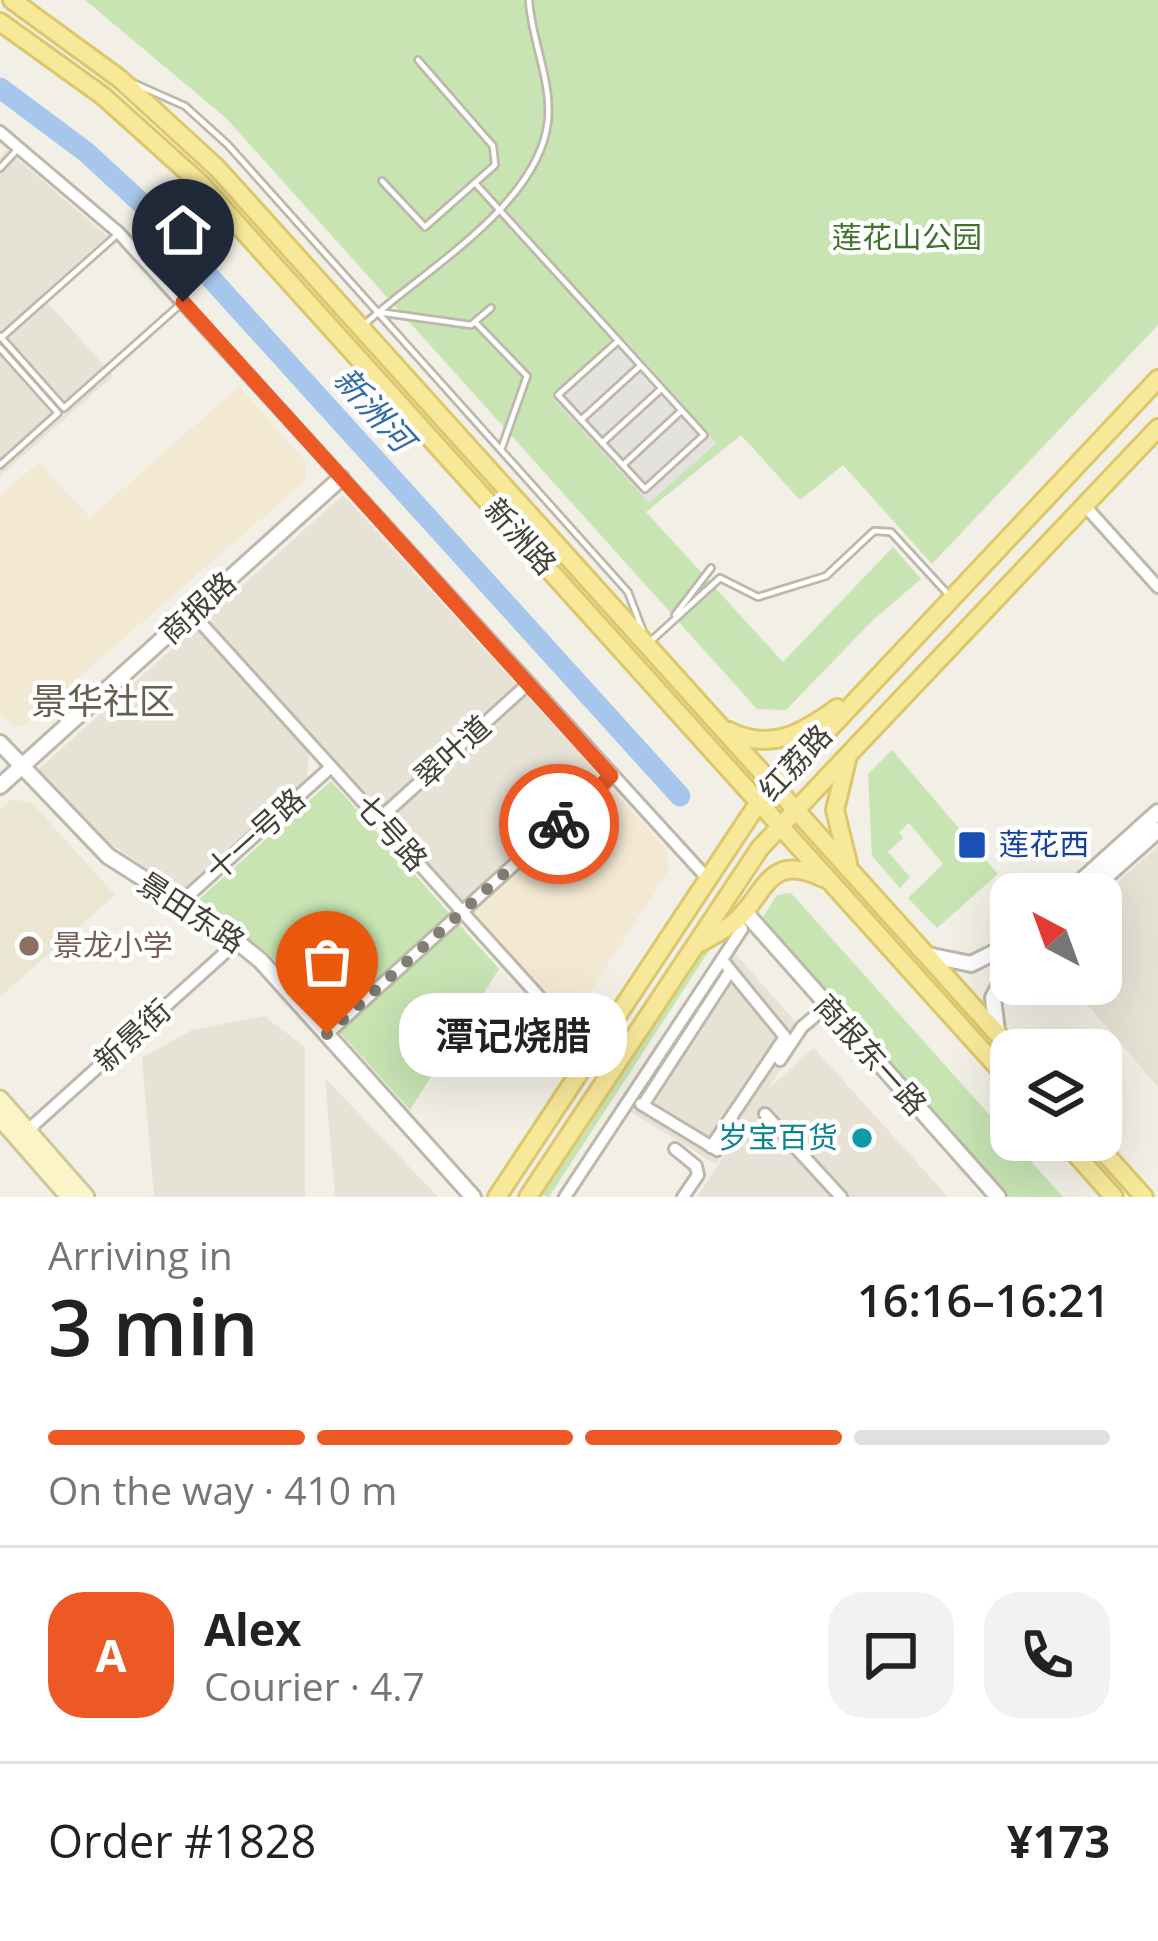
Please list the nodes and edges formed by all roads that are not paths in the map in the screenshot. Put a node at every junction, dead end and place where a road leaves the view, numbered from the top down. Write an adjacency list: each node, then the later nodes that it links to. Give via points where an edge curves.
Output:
1 (12, 0): 3 (main road, 新洲路)
2 (529, 0): 12 (lane, via 549,117 530,174)
3 (27, 6): 6 (main road, 新洲路)
4 (5, 27): 50 (main road, 新洲路, via 103,96 201,184)
5 (418, 60): 11 (lane, via 498,154)
6 (120, 79): 16 (lane, via 165,94 207,123); 18 (main road, 新洲路, via 217,168)
7 (0, 132): 8 (street)
8 (20, 146): 9 (lane); 13 (street)
9 (0, 168)
10 (382, 181): 11 (lane, via 425,227)
11 (475, 183): 12 (lane)
12 (498, 210): 16 (lane); 20 (lane)
13 (119, 233): 14 (street); 19 (lane)
14 (183, 302): 19 (lane, via 64,408); 32 (street)
15 (491, 308): 17 (lane)
16 (378, 312): 17 (lane); 18 (lane); 29 (lane)
17 (475, 322): 29 (lane, via 527,376)
18 (362, 327): 39 (main road, 新洲路)
19 (1, 336)
20 (618, 341): 22 (lane); 26 (lane, via 558,395)
21 (0, 348): 30 (lane, via 58,413)
22 (640, 366): 24 (lane); 26 (lane)
23 (1158, 379): 36 (main road, 红荔路)
24 (661, 388): 25 (lane); 28 (lane)
25 (682, 411): 31 (lane); 31 (lane, via 704,435 645,489)
26 (581, 420): 28 (lane)
27 (1158, 428): 33 (main road, 红荔路)
28 (602, 443): 31 (lane)
29 (500, 450): 39 (lane, via 628,592)
30 (0, 465)
31 (623, 465)
32 (341, 478): 37 (street, 商报路); 40 (street)
33 (1084, 506): 35 (street); 44 (main road, 红荔路)
34 (711, 568): 38 (lane)
35 (1158, 587)
36 (950, 596): 38 (lane, via 891,532 874,531 826,576 758,597 720,578); 41 (main road, 红荔路)
37 (192, 613): 45 (street, 商报路); 46 (street, 七号路)
38 (668, 625): 39 (lane)
39 (647, 644): 42 (main road, 新洲路)
40 (528, 684): 47 (street); 53 (street, 翠叶道)
41 (866, 686): 42 (main road, via 793,736 759,740); 49 (main road, 红荔路)
42 (721, 727): 49 (main road, 新洲路)
43 (0, 743): 45 (street, 景田东路)
44 (855, 747): 51 (main road, 红荔路); 59 (main road, via 836,811 841,846)
45 (21, 766): 48 (street, 商报路); 61 (street, 景田东路, via 107,856)
46 (331, 766): 53 (street, 七号路); 61 (street, 十一号路)
47 (611, 776): 58 (street); 62 (street)
48 (0, 786)
49 (774, 786): 50 (main road, 红荔路); 51 (main road, 新洲路)
50 (760, 803): 54 (main road, 新洲路); 58 (main road, 红荔路)
51 (795, 810): 54 (main road, 红荔路); 59 (main road, 新洲路)
52 (1158, 812): 56 (street)
53 (379, 819): 62 (street, 七号路)
54 (780, 826): 60 (main road, 新洲路); 65 (main road, 红荔路)
55 (1158, 830): 57 (street)
56 (1090, 873)
57 (1110, 873)
58 (707, 878): 74 (main road, 红荔路)
59 (858, 879): 66 (main road, 新洲路)
60 (836, 888): 63 (main road, via 786,870 763,883); 75 (main road, 新洲路)
61 (180, 903): 64 (street, 景田东路)
62 (462, 911): 72 (street); 74 (street, 七号路)
63 (740, 921): 65 (main road); 68 (street); 70 (street, 商报东一路)
64 (238, 941): 72 (street, 景田东路); 82 (street, 新景街)
65 (694, 946): 93 (main road, 红荔路)
66 (925, 954): 67 (street, via 971,964); 71 (main road, 新洲路)
67 (990, 954)
68 (722, 959): 69 (street); 78 (street)
69 (729, 974): 73 (street); 79 (street)
70 (825, 1005): 73 (street); 76 (street); 96 (street, 商报东一路)
71 (992, 1029)
72 (327, 1034): 91 (street, 景田东路)
73 (785, 1037): 84 (street)
74 (591, 1054): 92 (main road, 红荔路)
75 (990, 1059)
76 (780, 1060)
77 (0, 1099): 82 (main road)
78 (626, 1104): 79 (street); 94 (street)
79 (644, 1105): 84 (street)
80 (765, 1114): 88 (street)
81 (0, 1118): 89 (main road)
82 (28, 1130): 90 (main road)
83 (734, 1133): 84 (street, via 722,1149)
84 (711, 1147)
85 (675, 1149): 95 (street, via 697,1166)
86 (1082, 1161): 97 (main road)
87 (1112, 1161): 98 (main road)
88 (833, 1194)
89 (69, 1197)
90 (86, 1197)
91 (473, 1197)
92 (497, 1197)
93 (528, 1197)
94 (565, 1197)
95 (682, 1197)
96 (998, 1197)
97 (1114, 1197)
98 (1144, 1197)

